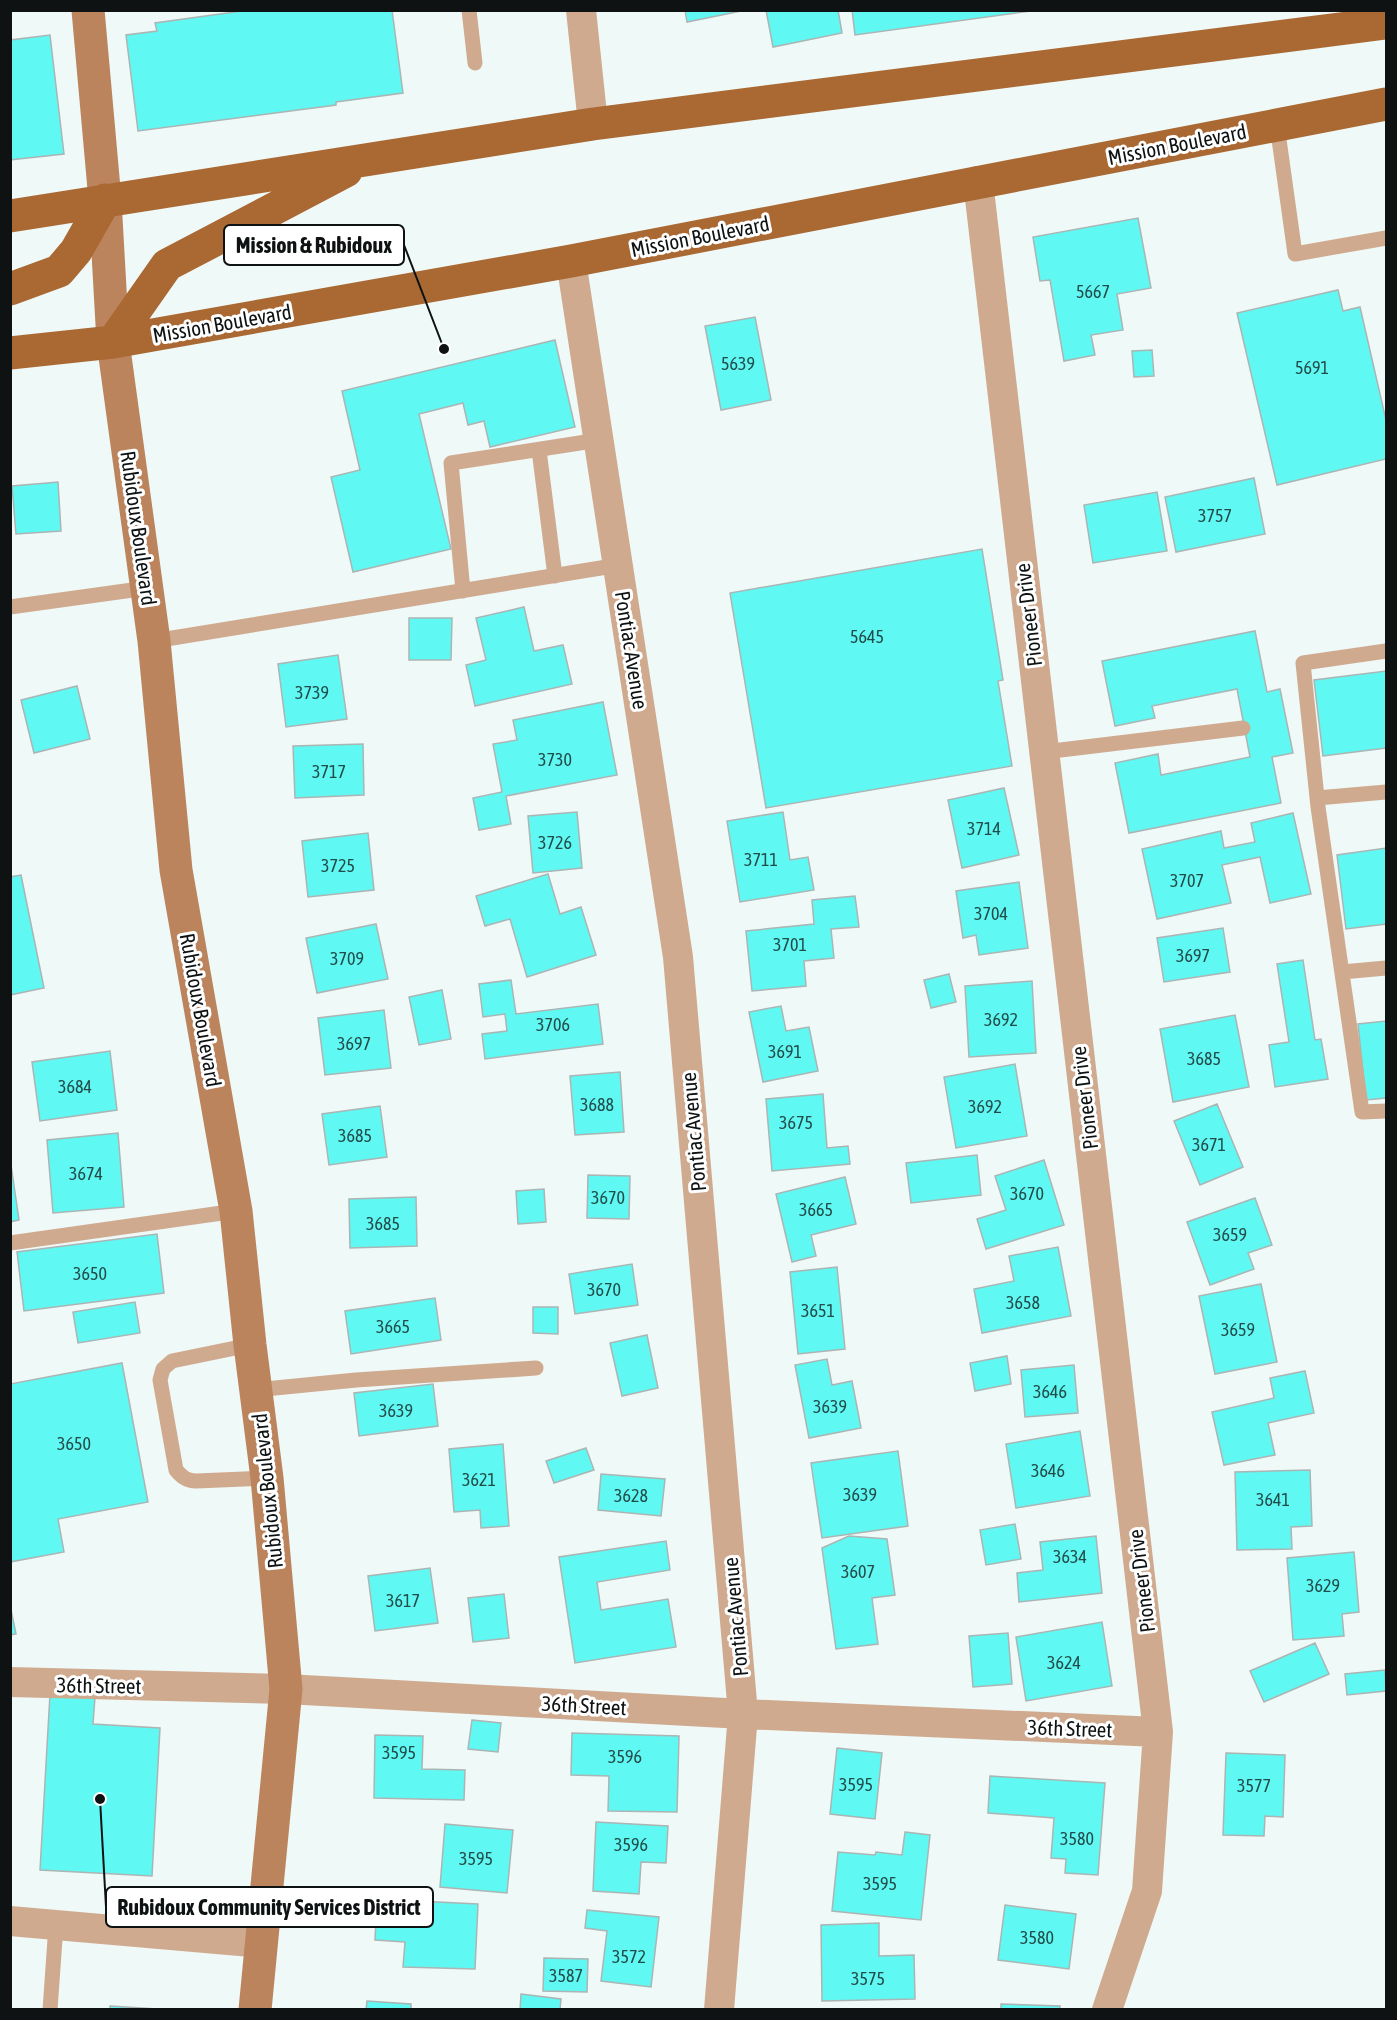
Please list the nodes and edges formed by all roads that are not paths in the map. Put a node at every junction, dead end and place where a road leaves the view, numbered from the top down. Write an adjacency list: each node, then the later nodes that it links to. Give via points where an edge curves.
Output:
1 (87, 10): 11 (main road, Rubidoux Boulevard)
2 (469, 10): 5 (lane)
3 (581, 10): 7 (street)
4 (1386, 23): 7 (main road)
5 (475, 63)
6 (1386, 104): 8 (main road, Mission Boulevard)
7 (593, 124): 9 (main road)
8 (1277, 125): 10 (main road, Mission Boulevard); 13 (lane, via 1295,254)
9 (369, 159): 11 (main road); 16 (main road, via 167,265)
10 (978, 181): 14 (main road, Mission Boulevard); 28 (street, Pioneer Drive)
11 (105, 200): 12 (main road); 15 (main road, via 76,251 59,272); 16 (main road, Rubidoux Boulevard)
12 (10, 216)
13 (1386, 238)
14 (571, 261): 16 (main road, Mission Boulevard); 18 (street, Pontiac Avenue)
15 (10, 289)
16 (113, 342): 17 (main road, Mission Boulevard); 22 (main road, Rubidoux Boulevard)
17 (10, 353)
18 (599, 440): 19 (lane); 20 (street, Pontiac Avenue)
19 (539, 450): 21 (lane); 23 (lane, via 451,463)
20 (619, 565): 21 (lane); 42 (street, Pontiac Avenue, via 678,957)
21 (555, 576): 23 (lane)
22 (147, 588): 24 (lane); 25 (main road, Rubidoux Boulevard)
23 (463, 591): 25 (lane)
24 (10, 607)
25 (154, 641): 34 (main road, Rubidoux Boulevard, via 176,870)
26 (1386, 651): 30 (lane, via 1303,663)
27 (1243, 728): 28 (lane)
28 (1044, 752): 43 (street, Pioneer Drive)
29 (1386, 792): 30 (lane)
30 (1317, 798): 32 (lane)
31 (1386, 968): 32 (lane)
32 (1342, 972): 33 (lane, via 1362,1112)
33 (1386, 1111)
34 (236, 1211): 35 (lane); 36 (main road, Rubidoux Boulevard)
35 (10, 1243)
36 (250, 1345): 38 (main road, Rubidoux Boulevard); 39 (lane, via 172,1361 163,1369 160,1380 180,1476 188,1481)
37 (536, 1368): 38 (lane)
38 (255, 1390): 39 (main road, Rubidoux Boulevard)
39 (267, 1478): 41 (main road, Rubidoux Boulevard)
40 (10, 1682): 41 (street, 36th Street)
41 (286, 1689): 42 (street, 36th Street); 46 (main road, Rubidoux Boulevard)
42 (743, 1714): 43 (street, 36th Street); 49 (street, Pontiac Avenue)
43 (1158, 1732): 50 (street, Pioneer Drive, via 1147,1891)
44 (10, 1921): 45 (street)
45 (56, 1925): 46 (street); 47 (lane)
46 (261, 1943): 48 (main road, Rubidoux Boulevard)
47 (50, 2010)
48 (255, 2010)
49 (719, 2010)
50 (1107, 2010)

